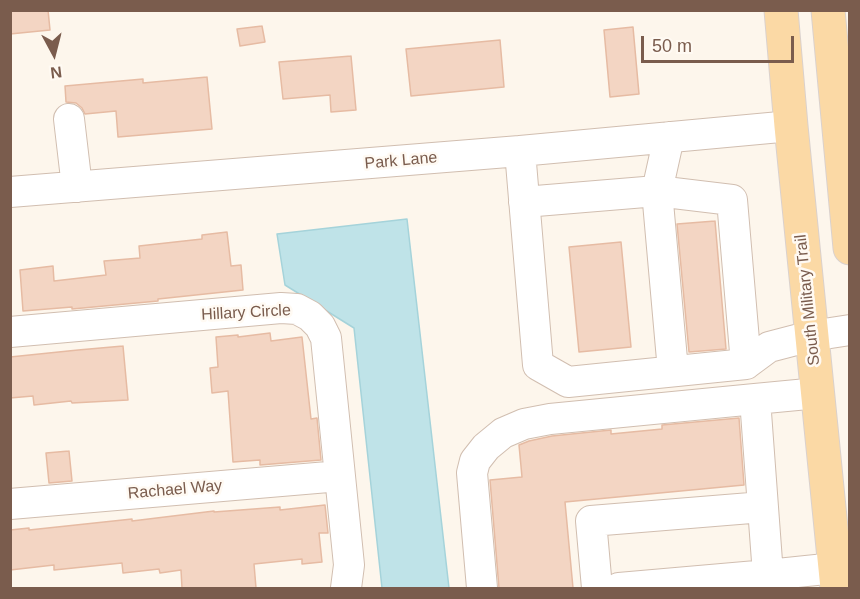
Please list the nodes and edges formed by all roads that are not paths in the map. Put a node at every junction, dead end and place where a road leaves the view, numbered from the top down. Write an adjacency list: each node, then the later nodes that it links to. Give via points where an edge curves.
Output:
1 (781, 10): 5 (main road, South Military Trail)
2 (828, 10): 3 (main road)
3 (841, 67): 12 (main road)
4 (69, 119): 8 (street)
5 (791, 126): 6 (street, Park Lane); 15 (main road, South Military Trail)
6 (669, 137): 7 (street, Park Lane); 9 (street)
7 (520, 151): 8 (street, Park Lane); 11 (street)
8 (76, 187): 10 (street, Park Lane)
9 (657, 191): 11 (street); 16 (street, via 732,200); 17 (street)
10 (10, 192)
11 (524, 202): 17 (street, via 538,365 568,382)
12 (849, 235)
13 (849, 330): 15 (street)
14 (10, 332): 20 (street, Hillary Circle, via 297,309 320,326 326,338)
15 (812, 336): 16 (street, via 769,347); 18 (main road, South Military Trail)
16 (747, 364): 17 (street)
17 (673, 371)
18 (818, 393): 19 (street); 23 (main road, South Military Trail)
19 (754, 399): 22 (street); 26 (street, via 550,420 524,424 503,433 475,460 472,472)
20 (340, 476): 21 (street, Rachael Way); 25 (street, Hillary Circle, via 349,566)
21 (10, 504)
22 (763, 507): 24 (street); 27 (street, via 591,521)
23 (836, 578): 24 (street)
24 (769, 582): 28 (street)
25 (346, 588)
26 (482, 588)
27 (597, 588)
28 (619, 588)

